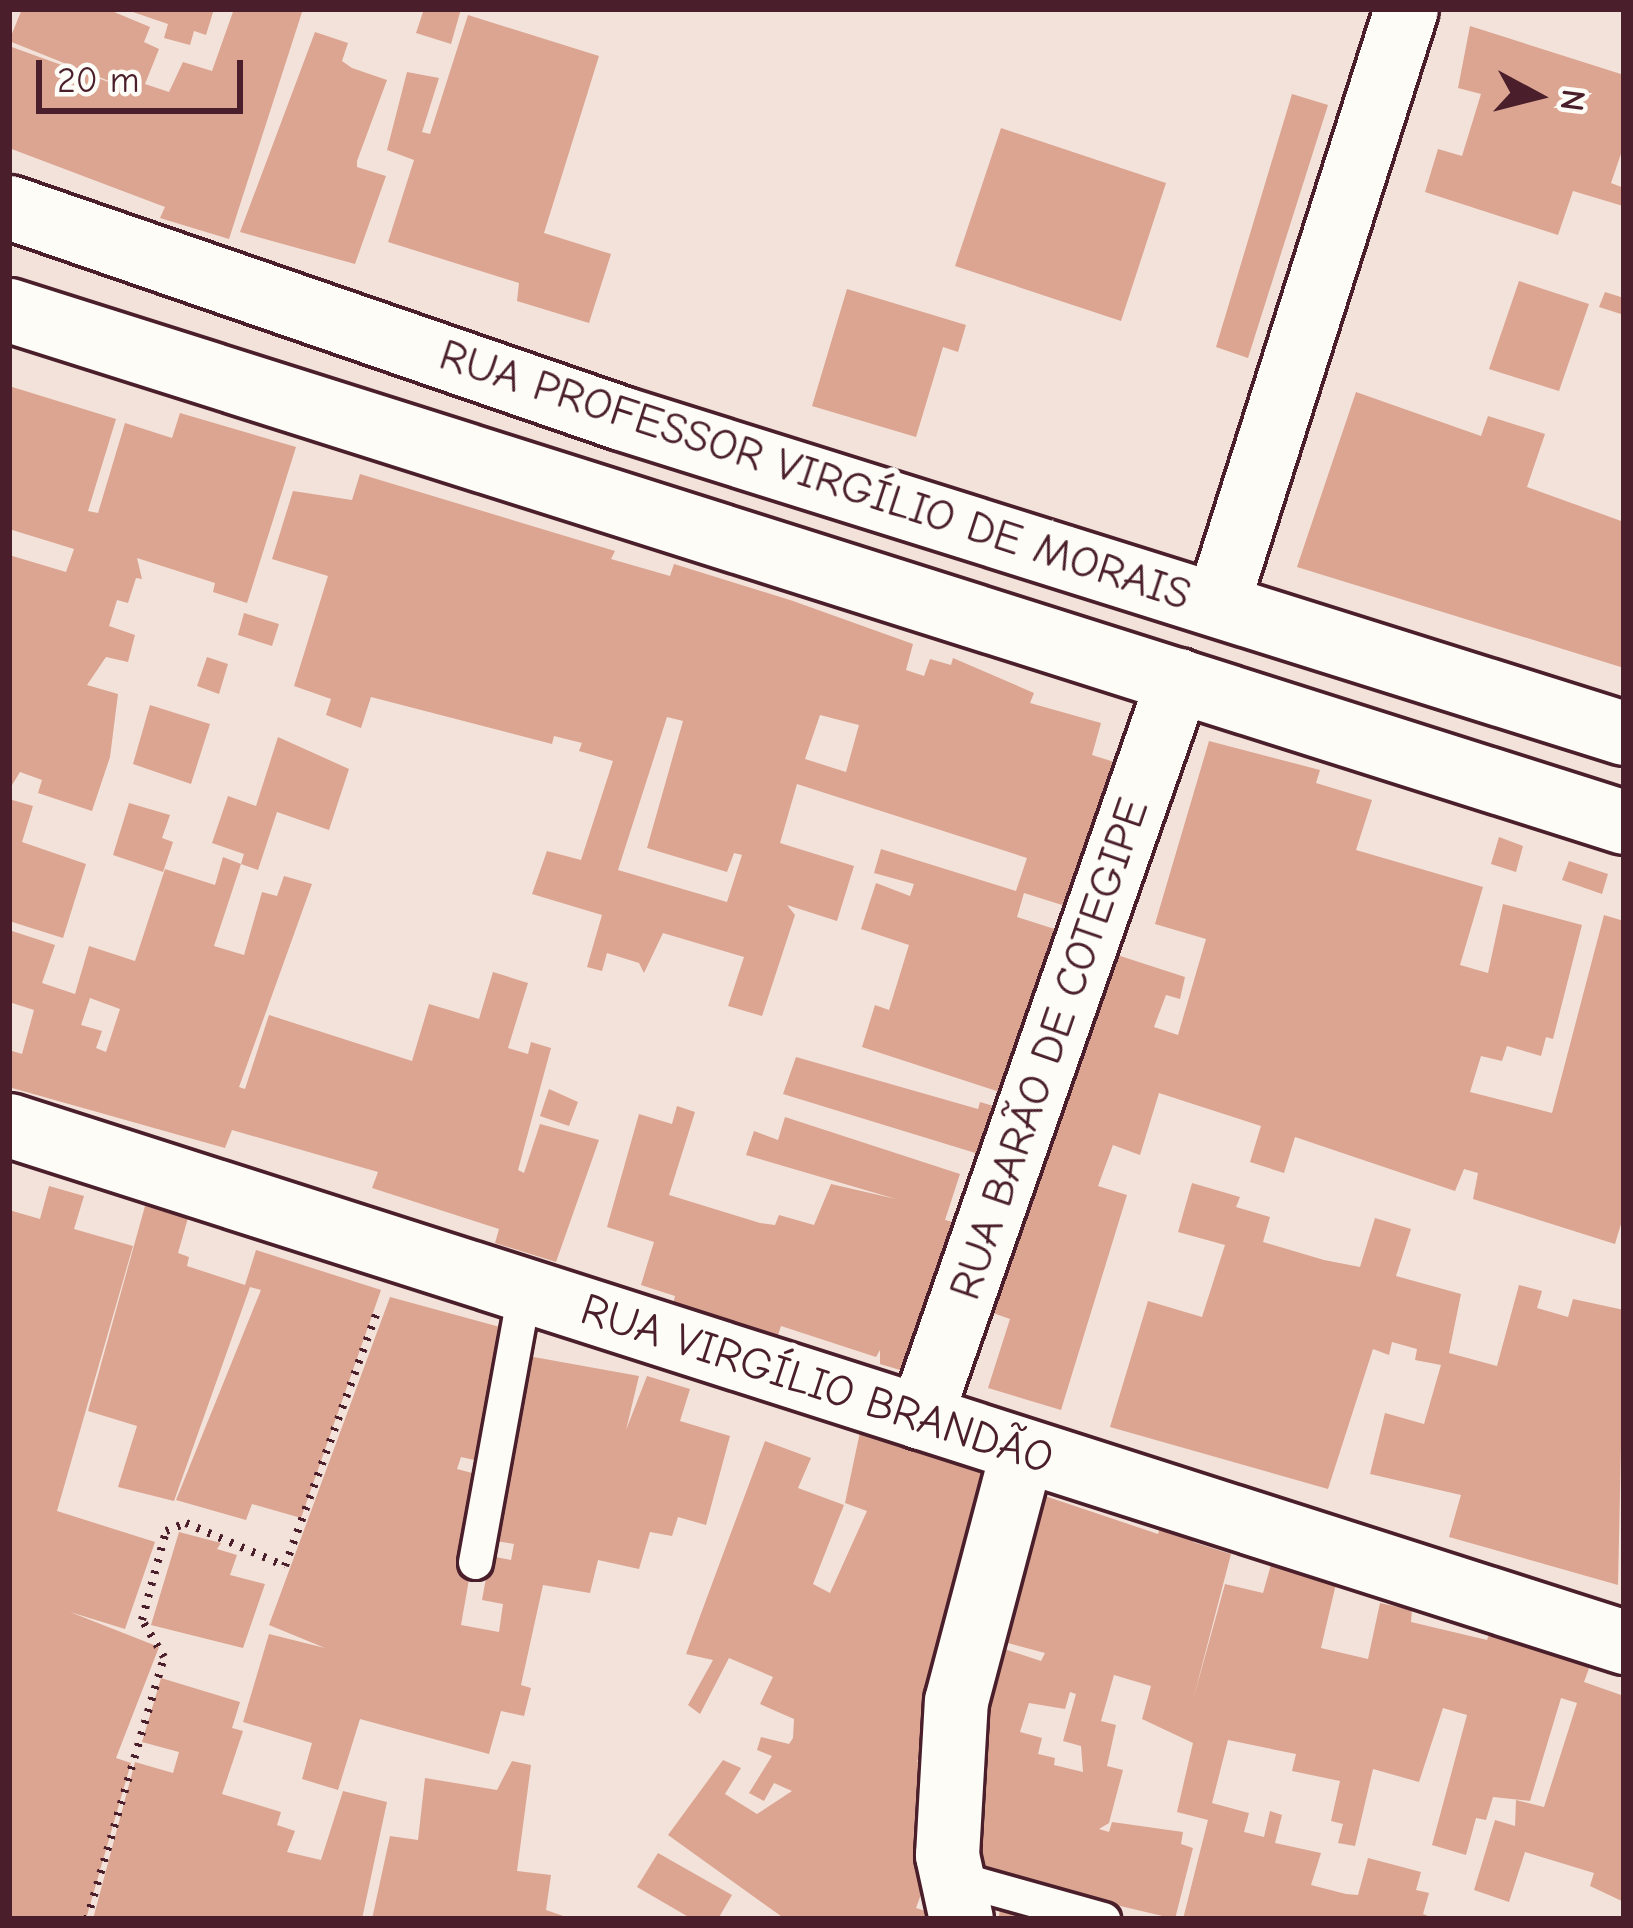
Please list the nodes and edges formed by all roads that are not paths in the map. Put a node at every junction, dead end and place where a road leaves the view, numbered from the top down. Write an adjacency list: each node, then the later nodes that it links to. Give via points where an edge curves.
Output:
1 (1406, 9): 6 (street)
2 (9, 207): 4 (street, RUA PROFESSOR VIRGÍLIO DE MORAIS)
3 (9, 310): 5 (street, RUA PROFESSOR VIRGÍLIO DE MORAIS)
4 (621, 418): 5 (street); 6 (street, RUA PROFESSOR VIRGÍLIO DE MORAIS)
5 (590, 496): 8 (street, RUA PROFESSOR VIRGÍLIO DE MORAIS)
6 (1217, 604): 7 (street, RUA PROFESSOR VIRGÍLIO DE MORAIS)
7 (1444, 676): 9 (street, RUA PROFESSOR VIRGÍLIO DE MORAIS); 10 (street)
8 (1178, 680): 10 (street, RUA PROFESSOR VIRGÍLIO DE MORAIS); 14 (street, RUA BARÃO DE COTEGIPE)
9 (1624, 733)
10 (1429, 758): 11 (street, RUA PROFESSOR VIRGÍLIO DE MORAIS)
11 (1624, 822)
12 (9, 1125): 13 (street, RUA VIRGÍLIO BRANDÃO)
13 (525, 1288): 14 (street, RUA VIRGÍLIO BRANDÃO); 16 (lane)
14 (920, 1417): 15 (street, RUA VIRGÍLIO BRANDÃO)
15 (1022, 1452): 17 (street, RUA VIRGÍLIO BRANDÃO); 18 (street, via 956,1701 947,1855)
16 (476, 1562)
17 (1624, 1642)
18 (959, 1898): 19 (lane)
19 (1103, 1919)

